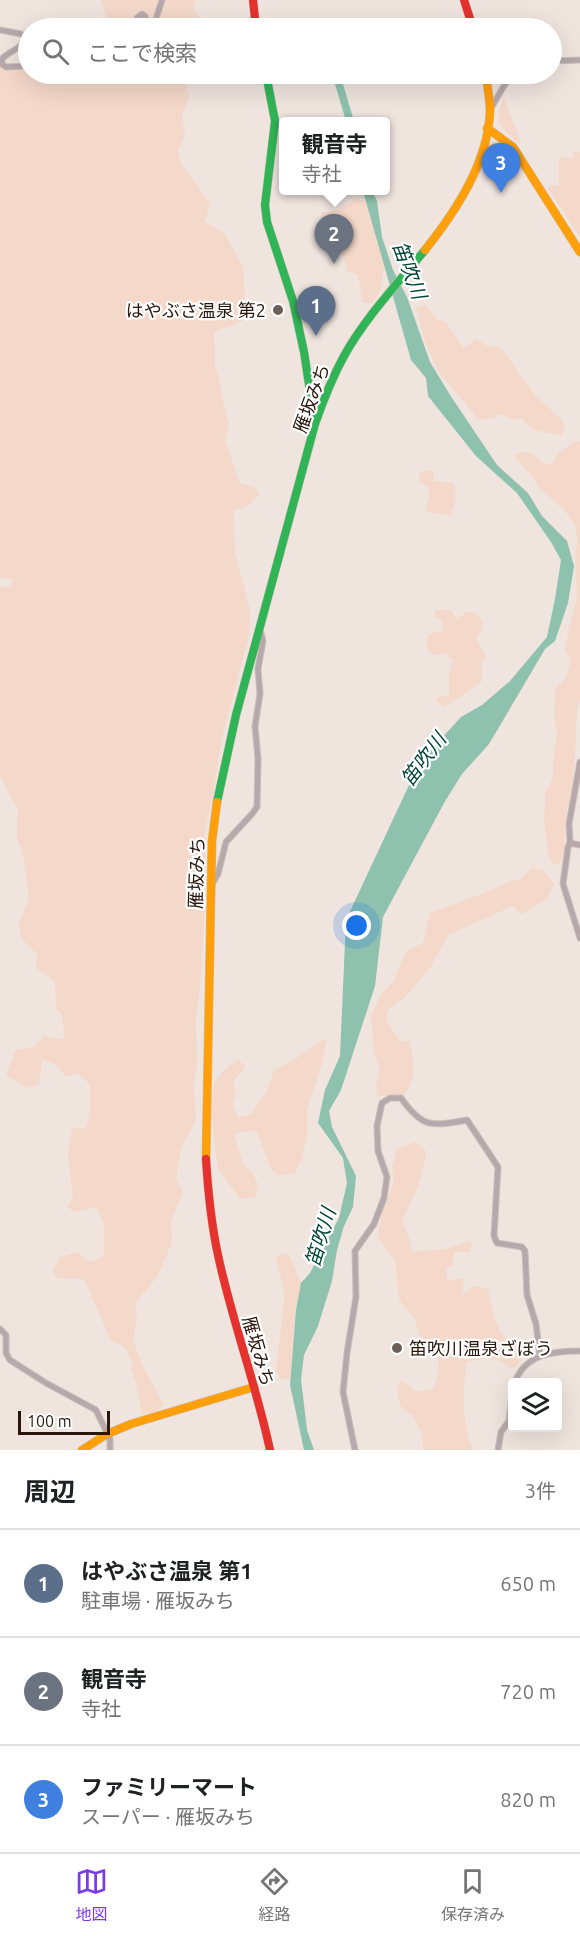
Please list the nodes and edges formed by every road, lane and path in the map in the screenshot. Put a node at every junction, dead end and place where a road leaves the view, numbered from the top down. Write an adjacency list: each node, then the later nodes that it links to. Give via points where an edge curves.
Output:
1 (162, 0): 4 (street)
2 (253, 0): 5 (main road)
3 (464, 0): 6 (main road)
4 (156, 18)
5 (255, 18)
6 (470, 18)
7 (0, 30): 8 (street)
8 (18, 33)
9 (18, 47): 12 (street, via 4,56 2,64)
10 (580, 60): 11 (street)
11 (562, 61)
12 (18, 66)
13 (268, 84): 21 (main road, via 274,121 265,205 267,222 293,301)
14 (489, 84): 16 (main road)
15 (505, 84): 16 (street)
16 (489, 111): 17 (main road)
17 (487, 128): 18 (main road); 19 (main road)
18 (513, 147): 19 (main road, via 498,145); 20 (main road)
19 (481, 159): 21 (main road, 雁坂みち, via 450,216 370,316 342,358)
20 (580, 252)
21 (315, 424): 22 (main road, 雁坂みち)
22 (260, 628): 26 (main road, 雁坂みち, via 224,761 214,815); 26 (street, via 263,641 255,733 257,807 226,842 218,874)
23 (580, 762): 24 (street, via 569,824)
24 (570, 843): 25 (street); 27 (street, via 563,884)
25 (580, 845)
26 (210, 886): 32 (main road, 雁坂みち, via 205,1138 208,1196 218,1255)
27 (580, 938)
28 (0, 1329): 34 (street, via 6,1335 10,1360 93,1407)
29 (580, 1351): 30 (street)
30 (540, 1356): 31 (street, via 532,1359); 38 (street, via 527,1295 525,1251 522,1247 497,1243 494,1236 498,1167 467,1120 437,1125 421,1121 400,1098 390,1098 382,1103 377,1126 378,1151 387,1177 384,1198 374,1224 355,1251 356,1297 343,1392)
31 (517, 1378)
32 (254, 1387): 34 (main road); 37 (main road, 雁坂みち)
33 (508, 1422): 39 (street, via 501,1432)
34 (107, 1434): 35 (main road); 36 (street)
35 (82, 1450)
36 (110, 1450)
37 (270, 1450)
38 (356, 1450)
39 (498, 1450)

